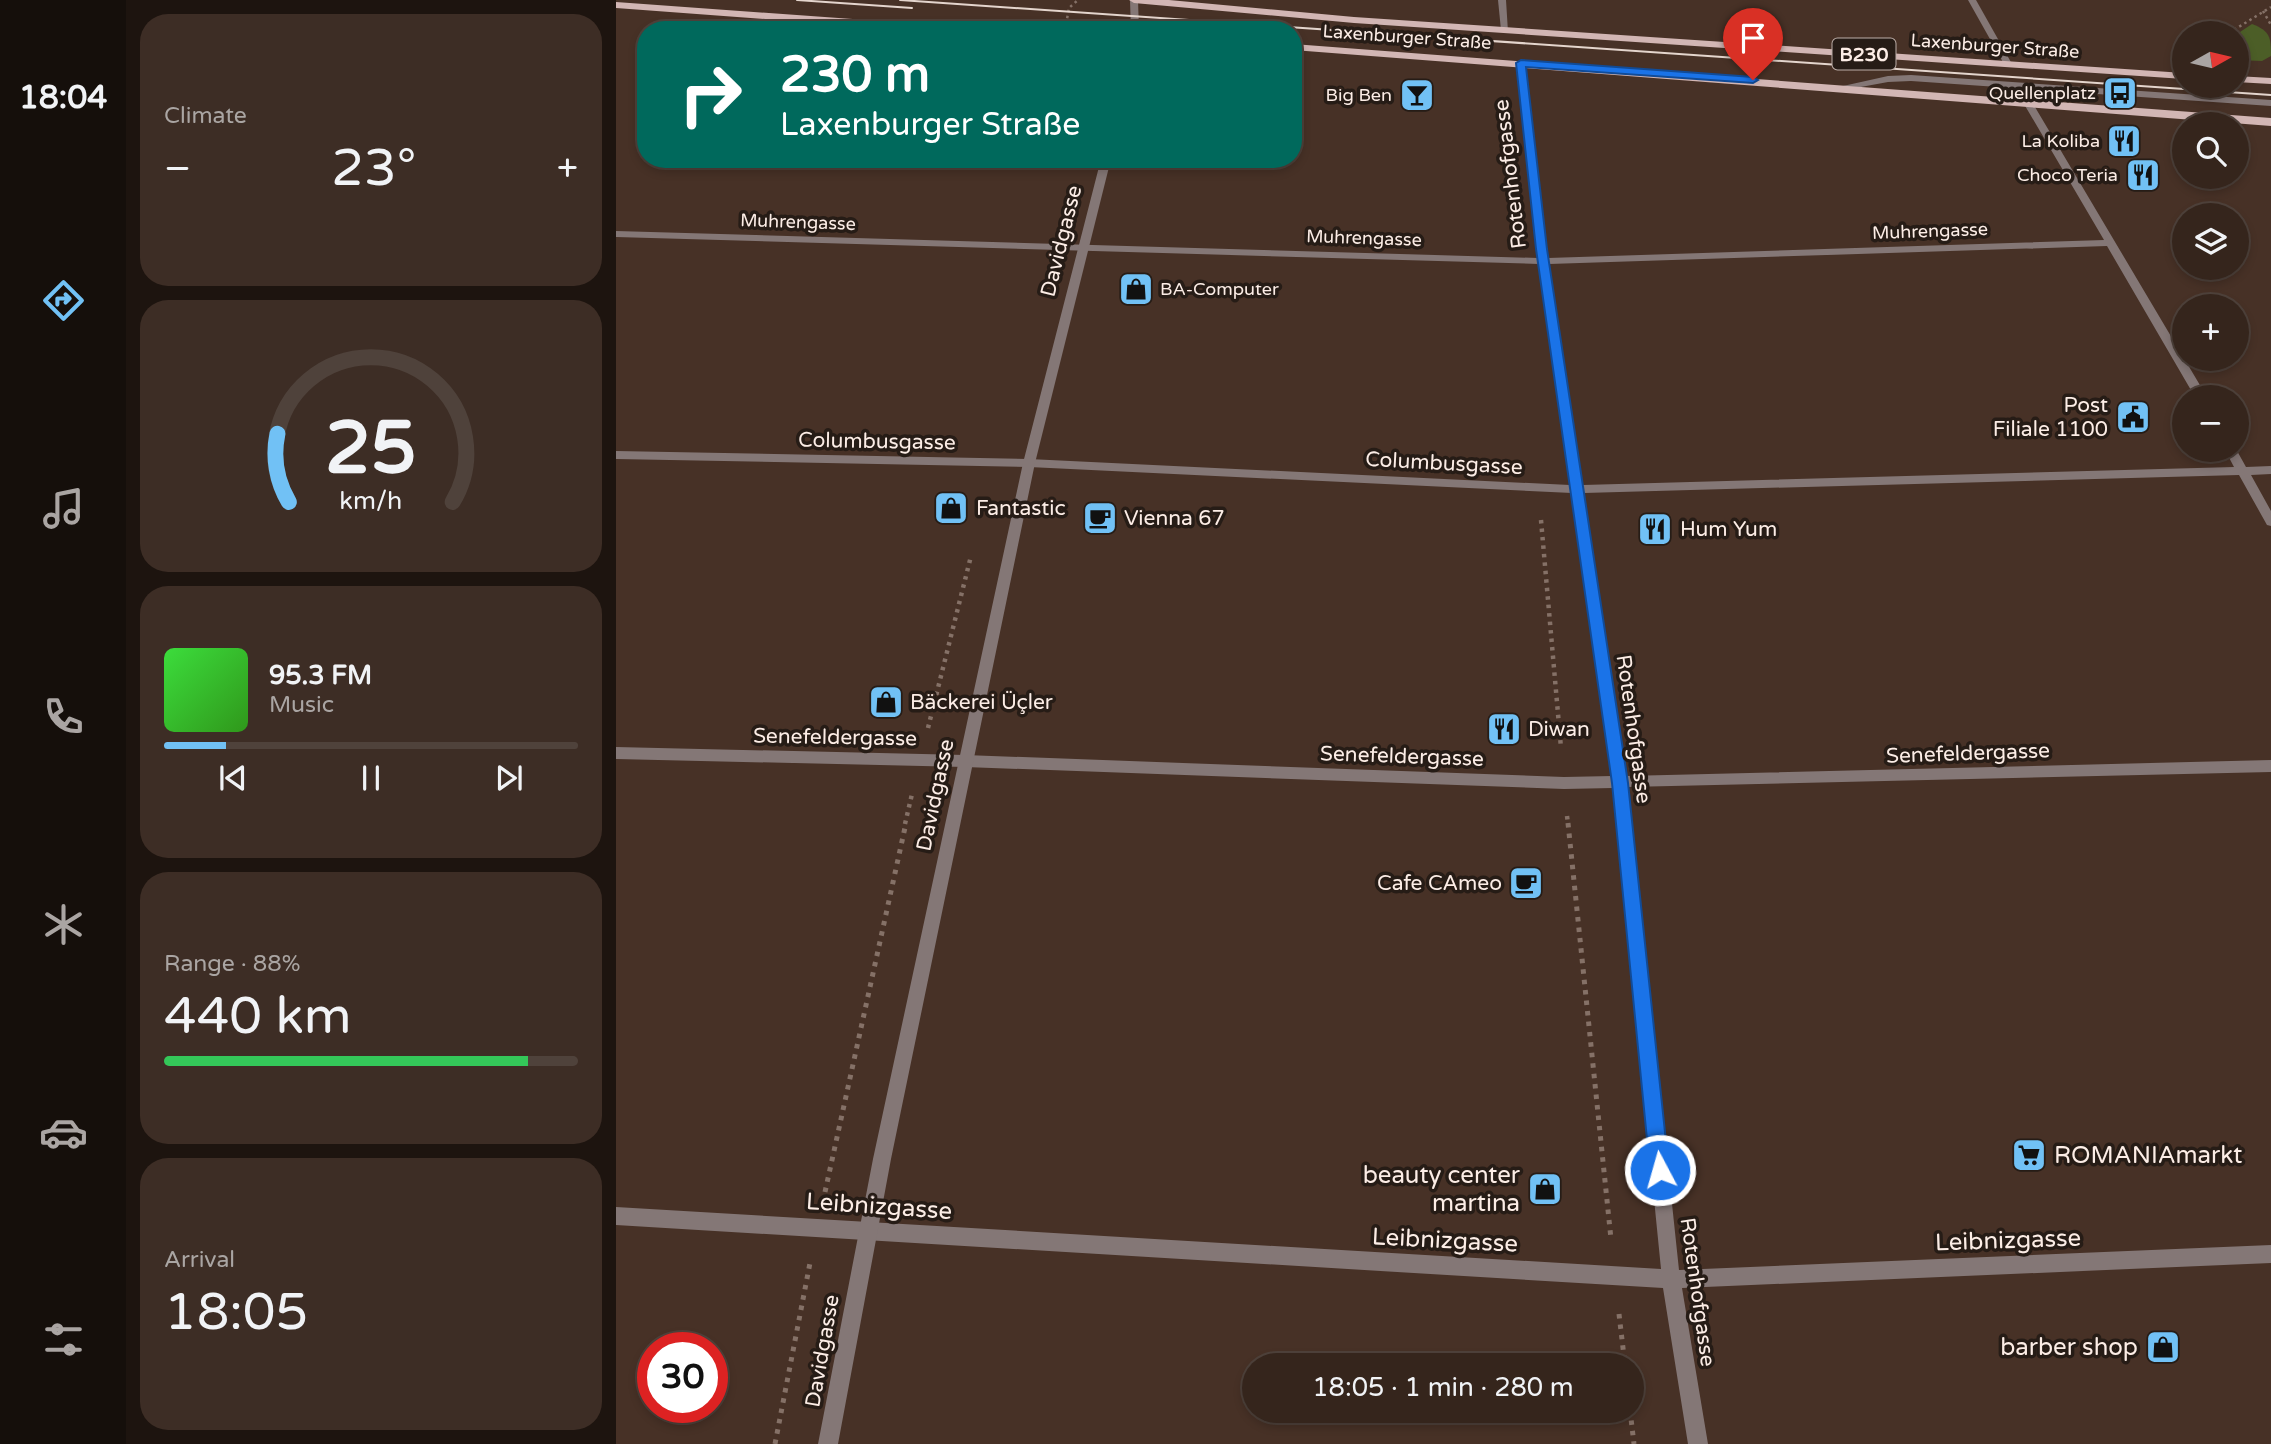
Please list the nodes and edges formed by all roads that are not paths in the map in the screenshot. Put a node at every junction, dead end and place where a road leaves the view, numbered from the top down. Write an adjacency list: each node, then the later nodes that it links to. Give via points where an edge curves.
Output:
1 (1134, 0): 6 (street); 7 (main road, Laxenburger Straße / B230)
2 (1502, 0): 7 (street)
3 (1972, 0): 10 (street)
4 (616, 5): 5 (main road)
5 (839, 21)
6 (1135, 21)
7 (1506, 30): 10 (main road, Laxenburger Straße / B230)
8 (1302, 48): 9 (main road, Laxenburger Straße / B230)
9 (1521, 63): 14 (main road, Laxenburger Straße / B230); 22 (street, Rotenhofgasse)
10 (2008, 64): 11 (main road, Laxenburger Straße / B230)
11 (2172, 75)
12 (2249, 80): 13 (main road)
13 (2271, 81)
14 (1839, 89): 15 (street, via 1911,78); 16 (main road, Laxenburger Straße / B230)
15 (2271, 103)
16 (2029, 104): 17 (main road, Laxenburger Straße / B230); 20 (street)
17 (2271, 122)
18 (1104, 168): 21 (street, Davidgasse)
19 (616, 234): 21 (street, Muhrengasse)
20 (2112, 243): 22 (street, Muhrengasse); 23 (street)
21 (1084, 247): 22 (street, Muhrengasse); 26 (street, Davidgasse)
22 (1543, 261): 29 (street, Rotenhofgasse)
23 (2194, 385)
24 (616, 455): 26 (street, Columbusgasse)
25 (2238, 462): 27 (street)
26 (1028, 463): 29 (street, Columbusgasse); 32 (street, Davidgasse)
27 (2243, 470): 28 (street, Columbusgasse); 29 (street, Columbusgasse); 30 (street)
28 (2271, 470)
29 (1577, 489): 34 (street, Rotenhofgasse)
30 (2271, 522)
31 (616, 753): 32 (street, Senefeldergasse)
32 (965, 761): 34 (street, Senefeldergasse); 36 (street, Davidgasse)
33 (2271, 766): 34 (street, Senefeldergasse)
34 (1620, 783): 38 (street, Rotenhofgasse)
35 (616, 1216): 36 (street, Leibnizgasse)
36 (868, 1231): 38 (street, Leibnizgasse); 39 (street, Davidgasse)
37 (2271, 1254): 38 (street, Leibnizgasse)
38 (1671, 1279): 40 (street, Rotenhofgasse)
39 (828, 1444)
40 (1698, 1444)

